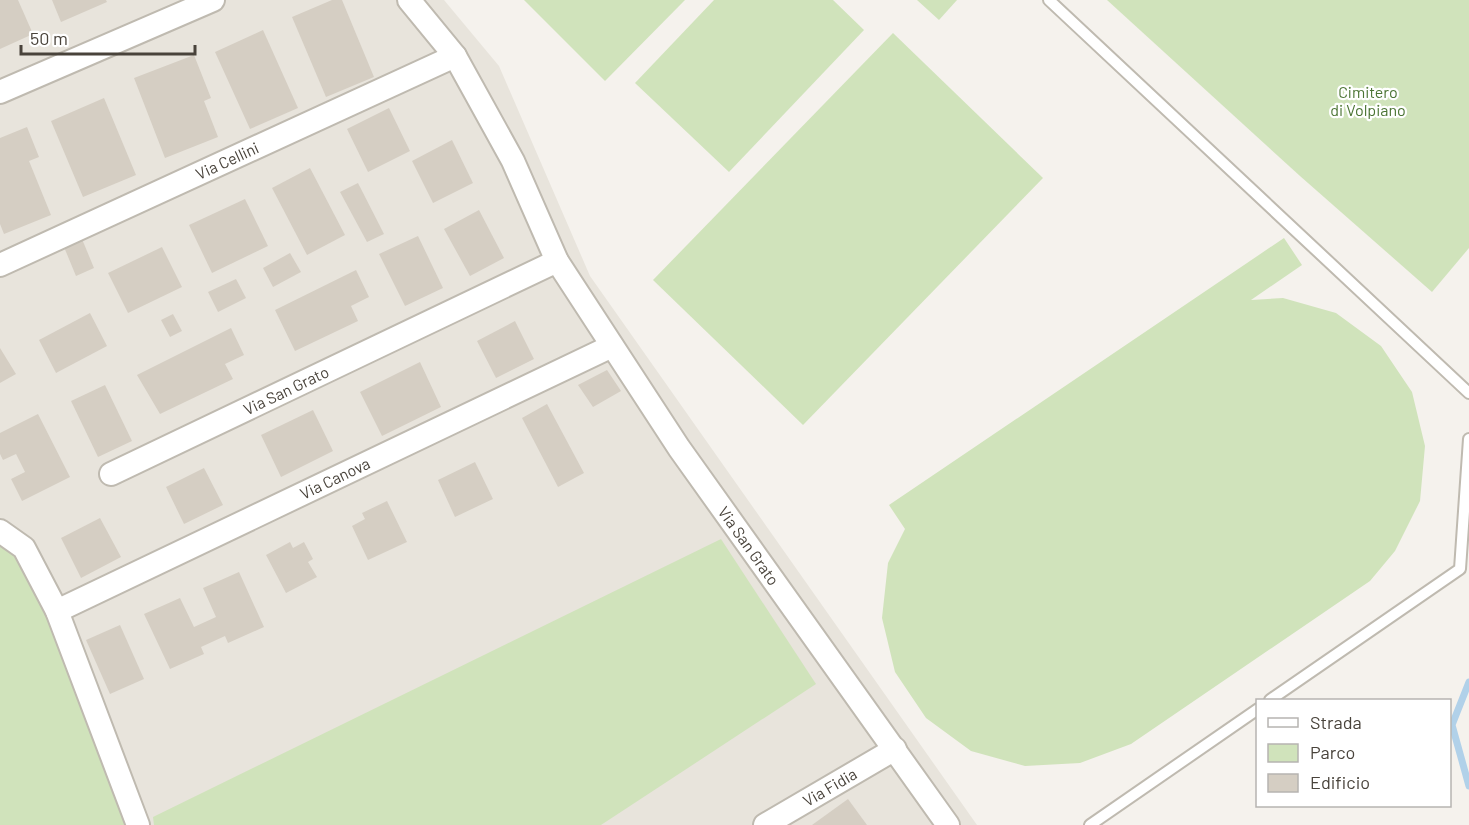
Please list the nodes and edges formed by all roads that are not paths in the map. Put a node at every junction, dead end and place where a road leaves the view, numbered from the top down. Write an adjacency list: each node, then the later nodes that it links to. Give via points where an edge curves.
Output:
1 (213, 0): 5 (street)
2 (409, 0): 4 (street, Via San Grato)
3 (1048, 0): 9 (lane)
4 (455, 56): 6 (street, Via San Grato, via 513,161); 7 (street, Via Cellini)
5 (0, 92)
6 (557, 261): 8 (street, Via San Grato); 11 (street, Via San Grato)
7 (0, 265)
8 (612, 346): 14 (street, Via Canova); 17 (street, Via San Grato, via 679,448)
9 (1469, 393)
10 (1469, 439): 13 (lane)
11 (111, 474)
12 (0, 531): 14 (street, via 24,548)
13 (1465, 570): 15 (lane)
14 (57, 610): 18 (street)
15 (1272, 699)
16 (1256, 710): 21 (lane)
17 (895, 749): 19 (street, Via Fidia); 20 (street, Via San Grato)
18 (138, 825)
19 (765, 825)
20 (948, 825)
21 (1090, 825)

